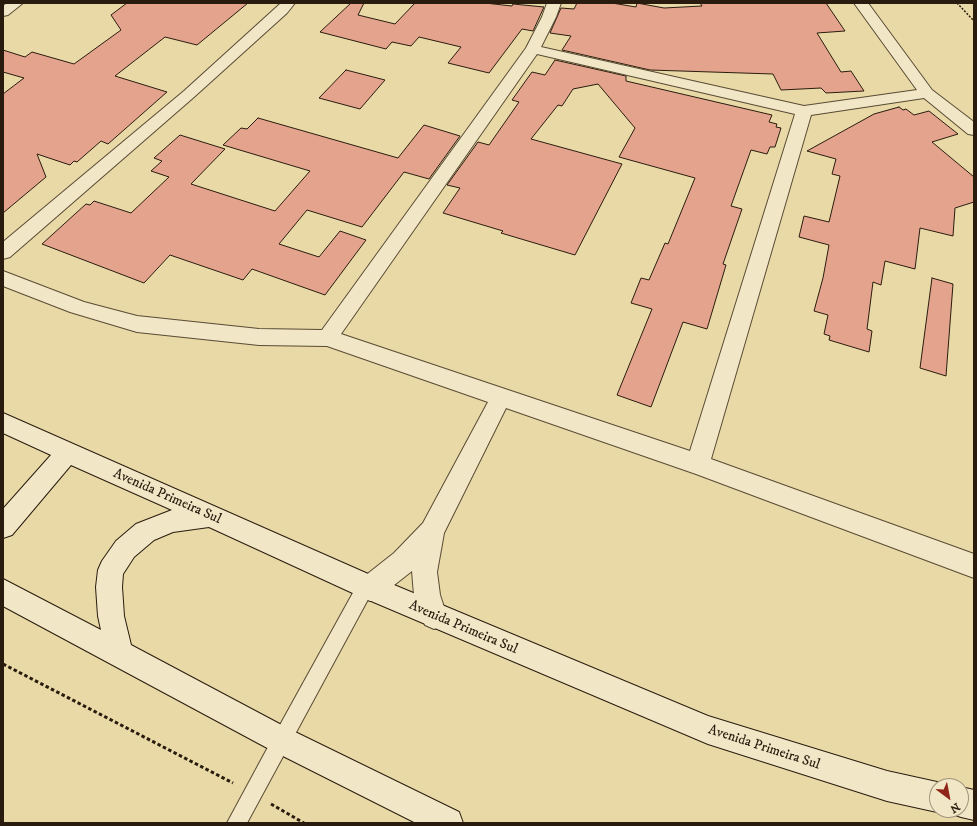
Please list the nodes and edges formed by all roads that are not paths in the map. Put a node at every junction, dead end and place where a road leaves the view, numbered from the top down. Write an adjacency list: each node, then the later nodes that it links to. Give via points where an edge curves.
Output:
1 (16, 3): 5 (street)
2 (288, 3): 10 (street, via 189,94)
3 (554, 3): 6 (street)
4 (861, 3): 7 (street)
5 (3, 12)
6 (533, 48): 8 (street); 12 (street)
7 (927, 93): 8 (street); 9 (street)
8 (804, 111): 16 (street)
9 (974, 130)
10 (3, 252)
11 (3, 278): 12 (street, via 77,307 137,324 259,337)
12 (327, 338): 13 (street)
13 (501, 397): 16 (street); 19 (street)
14 (3, 423): 15 (street, Avenida Primeira Sul)
15 (68, 452): 17 (street, Avenida Primeira Sul); 18 (street)
16 (698, 464): 20 (street)
17 (211, 516): 21 (street, Avenida Primeira Sul); 24 (street, via 173,521 145,532 125,549 111,570 109,587 111,616)
18 (3, 527)
19 (432, 531): 21 (street, via 403,562); 23 (street, via 424,572 427,595)
20 (974, 566)
21 (368, 587): 23 (street, Avenida Primeira Sul); 25 (lane)
22 (3, 592): 24 (street)
23 (434, 616): 26 (street, Avenida Primeira Sul, via 708,730 887,786)
24 (119, 654): 25 (street)
25 (280, 740): 27 (lane); 28 (street)
26 (929, 795)
27 (237, 823)
28 (448, 823)

